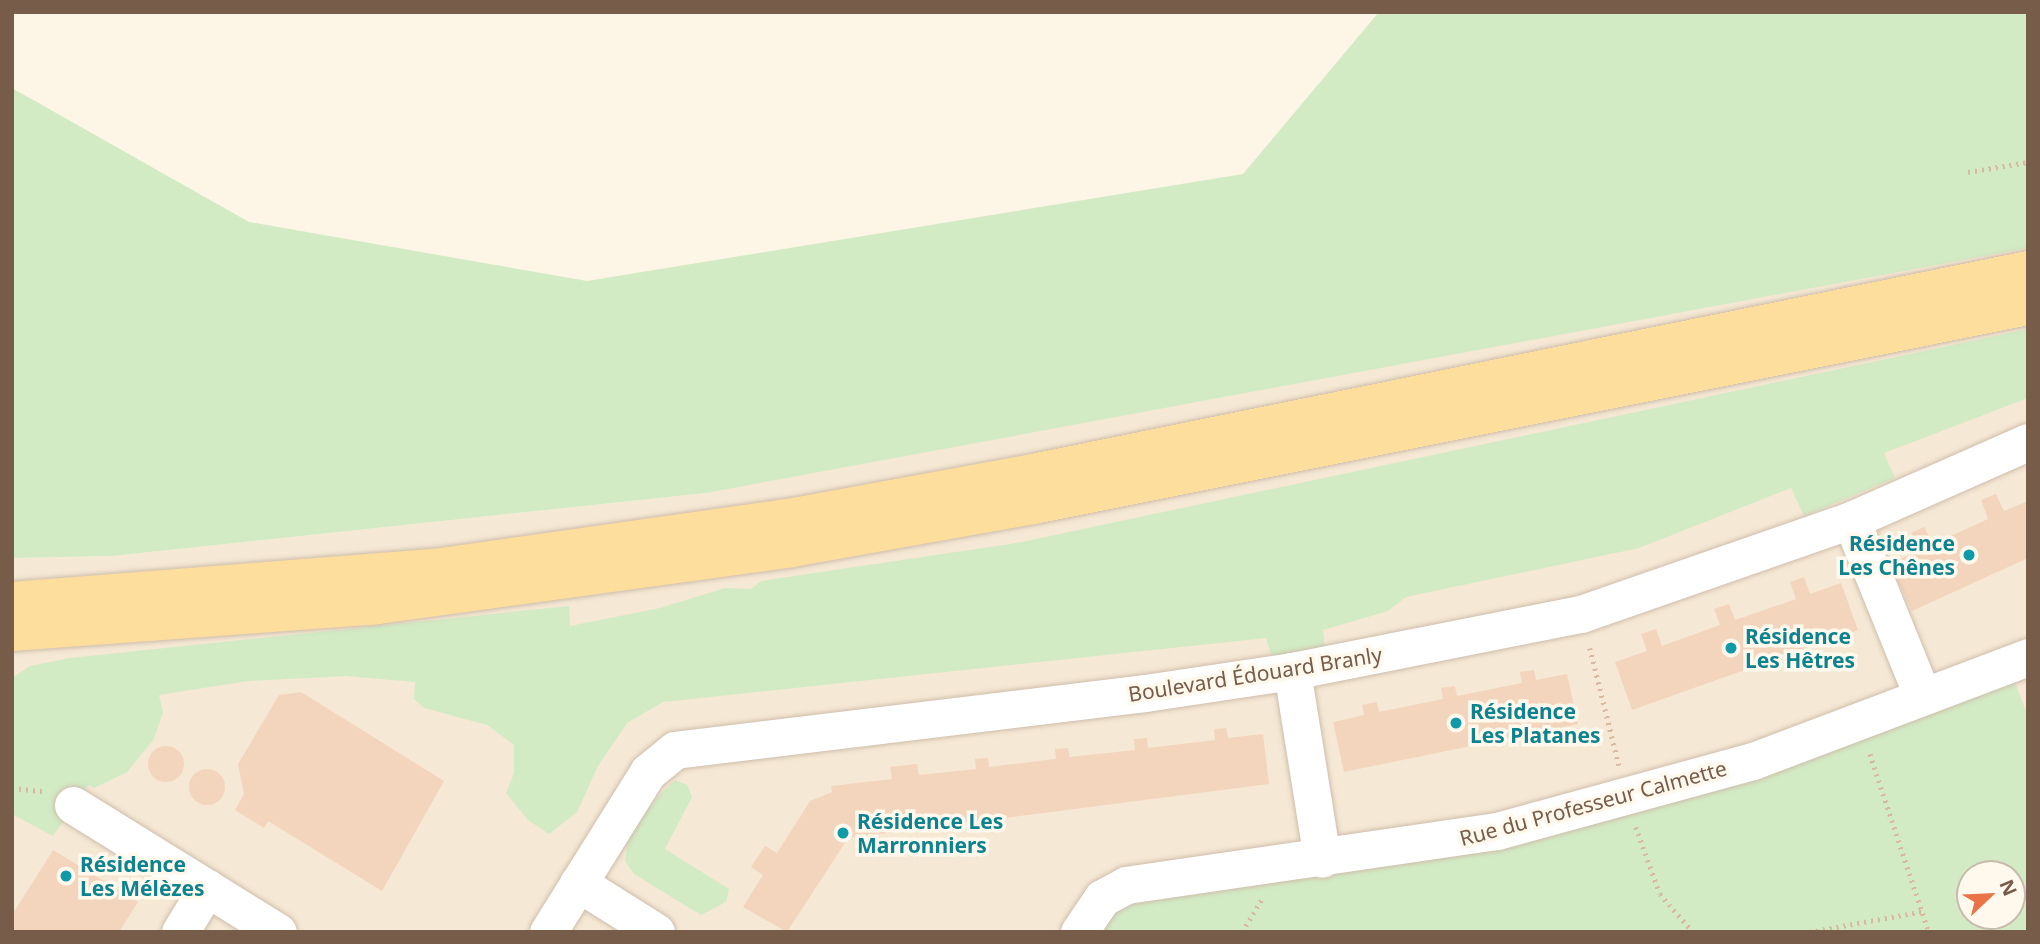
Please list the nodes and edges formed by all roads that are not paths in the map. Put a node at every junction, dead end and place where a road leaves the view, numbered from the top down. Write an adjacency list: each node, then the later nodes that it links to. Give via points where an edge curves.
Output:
1 (2028, 270): 5 (main road, via 1074,465 786,518 435,568)
2 (2028, 306): 6 (main road, via 1034,505 768,552 388,604)
3 (2028, 442): 4 (street, Boulevard Édouard Branly)
4 (1852, 520): 8 (street, Boulevard Édouard Branly, via 1606,608); 9 (street)
5 (12, 601)
6 (12, 632)
7 (2028, 657): 9 (street, Rue du Professeur Calmette)
8 (1292, 671): 11 (street); 12 (street, Boulevard Édouard Branly, via 675,750 648,772)
9 (1922, 695): 11 (street, Rue du Professeur Calmette, via 1753,761 1507,829)
10 (73, 805): 13 (street)
11 (1322, 859): 18 (street, Rue du Professeur Calmette, via 1126,885 1102,898)
12 (578, 883): 16 (street, Boulevard Édouard Branly); 17 (street)
13 (207, 888): 14 (street); 15 (street)
14 (180, 932)
15 (278, 932)
16 (548, 932)
17 (656, 932)
18 (1079, 932)

